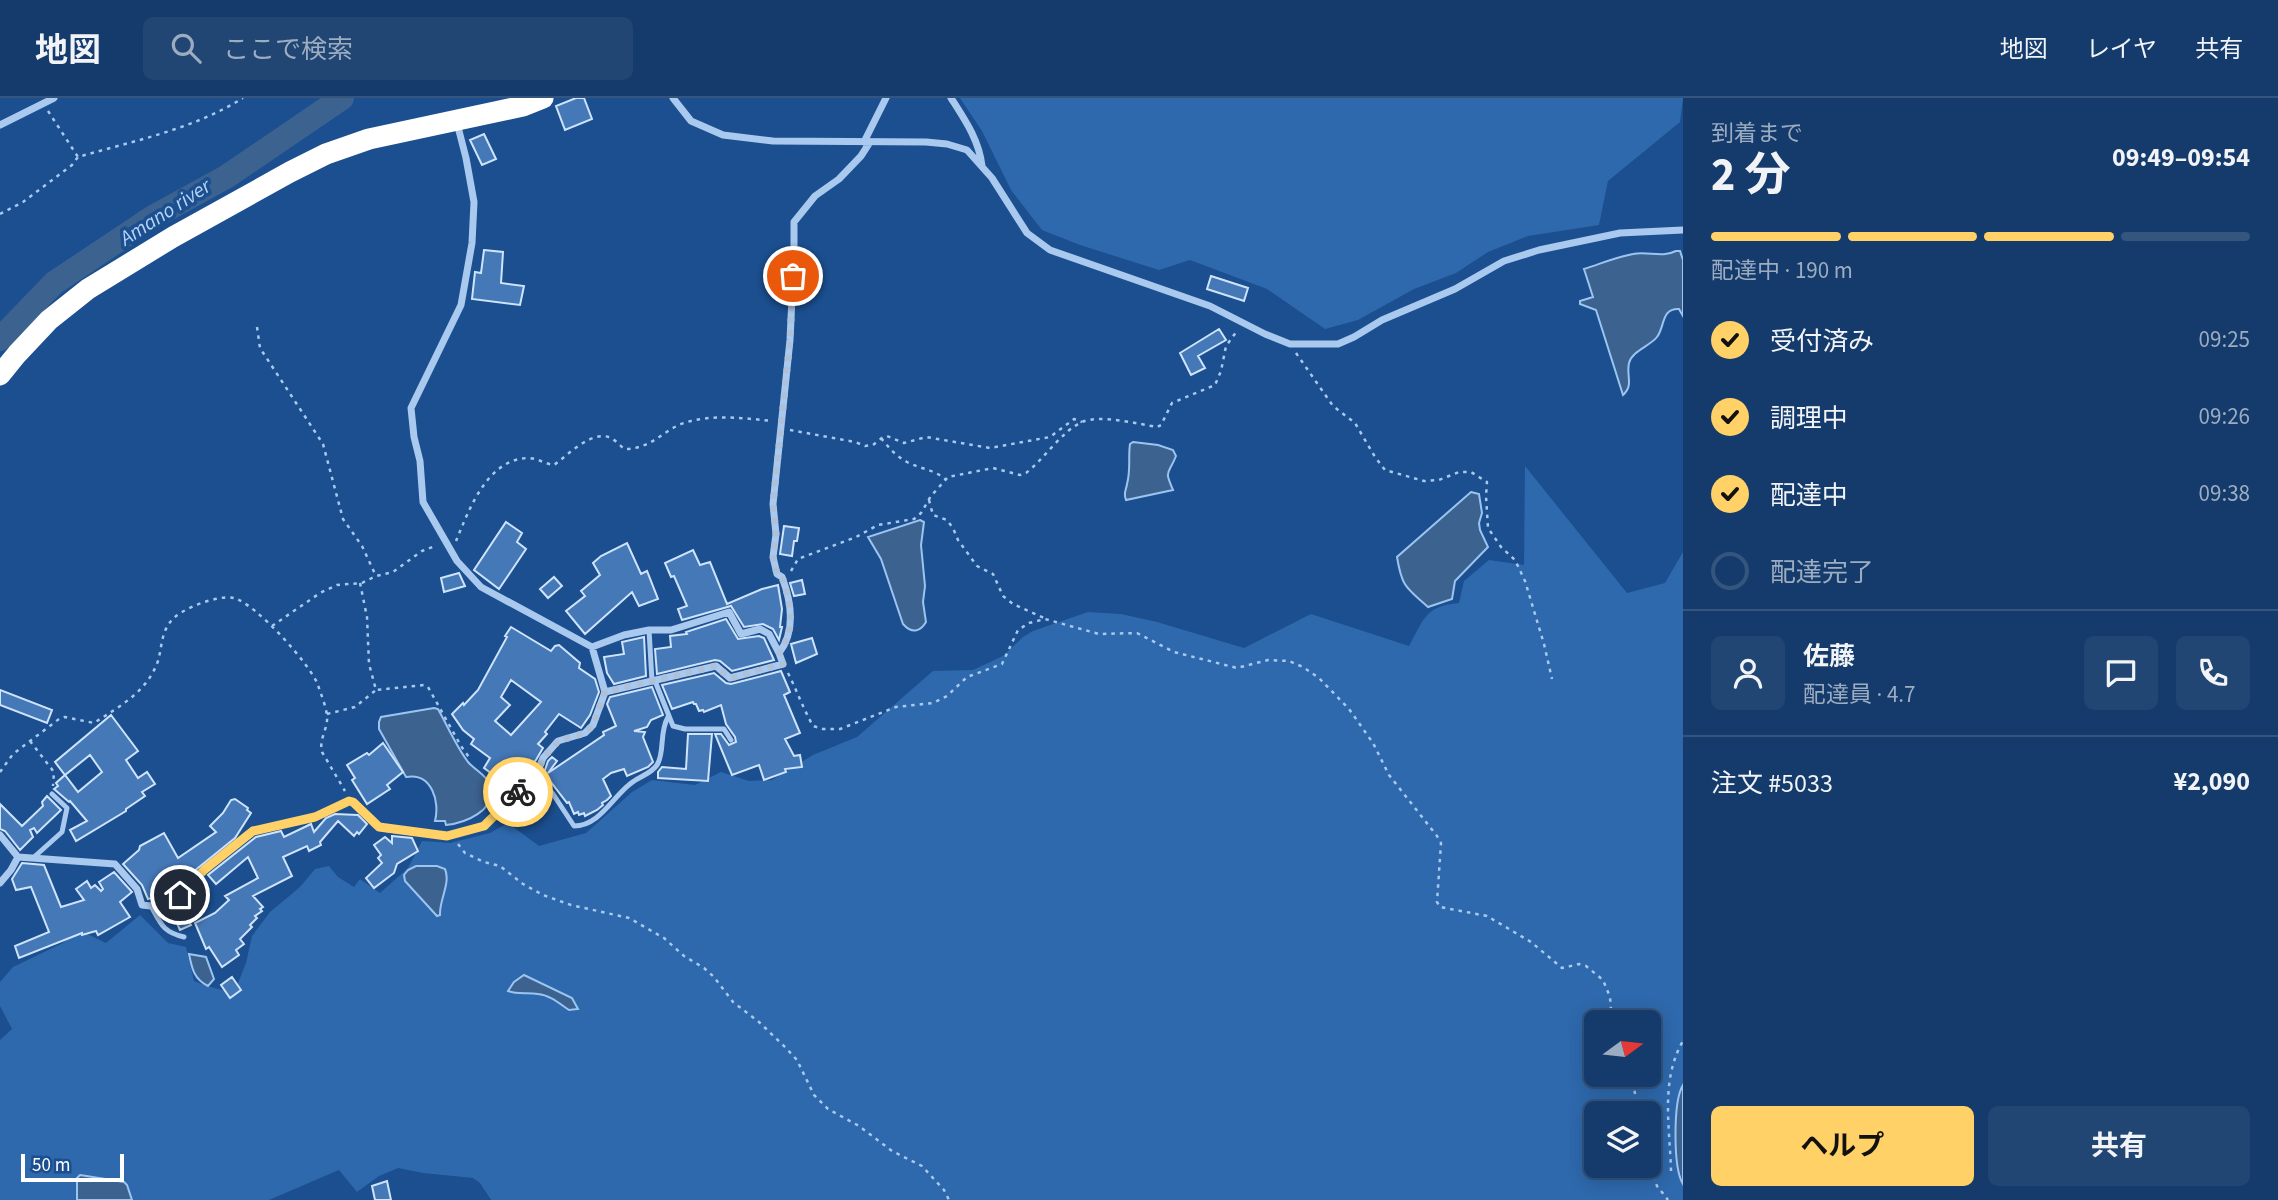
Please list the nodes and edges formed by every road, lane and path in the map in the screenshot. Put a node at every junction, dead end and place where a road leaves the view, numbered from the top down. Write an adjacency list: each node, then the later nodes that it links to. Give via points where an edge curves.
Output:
1 (54, 98): 7 (street)
2 (243, 98): 11 (path, via 172,129)
3 (543, 98): 8 (highway)
4 (673, 98): 10 (street, via 691,121 723,135 773,141)
5 (886, 98): 10 (street)
6 (951, 98): 12 (street, via 981,149)
7 (43, 103): 9 (street); 11 (path)
8 (456, 119): 18 (highway, via 326,154 173,237 88,289 50,320); 24 (street, via 474,202 472,243 461,305 411,408 423,502)
9 (0, 125)
10 (867, 142): 12 (street, via 947,144 967,150); 20 (street, via 861,156 814,196 794,222)
11 (78, 157): 13 (path, via 23,202)
12 (982, 167): 15 (street, via 1027,233 1049,250 1210,306)
13 (0, 214)
14 (1683, 230): 17 (street, via 1620,233 1539,250 1504,261 1338,344)
15 (1243, 323): 17 (street); 19 (path, via 1226,346 1215,385 1172,403 1161,425 1099,419)
16 (257, 327): 26 (path, via 260,348 327,450 343,519)
17 (1290, 344): 35 (path, via 1333,406 1355,423 1385,470 1424,481 1471,472 1487,482 1488,528 1515,560 1525,581)
18 (0, 375)
19 (1082, 422): 21 (path, via 1074,419 1050,437 990,448 926,437 904,443); 22 (path, via 1026,473 993,468)
20 (782, 426): 21 (path, via 865,446); 25 (path, via 773,421 706,418 681,423 633,449 624,449 602,435 554,466 530,458 508,463 479,491); 28 (street, via 773,504 773,557)
21 (881, 438): 22 (path, via 909,463)
22 (945, 479): 23 (path)
23 (929, 500): 28 (path, via 914,519 878,525 798,559 791,570); 29 (path, via 933,515 947,520 976,566 998,580 1003,596)
24 (446, 543): 25 (street); 26 (path, via 422,551 393,572)
25 (451, 552): 32 (street, via 481,587)
26 (376, 576): 27 (path)
27 (360, 583): 30 (path, via 337,585 320,593); 37 (path)
28 (788, 593): 33 (street, via 790,627)
29 (1045, 619): 34 (path, via 1018,630 1002,664 967,677 947,696 933,703 896,707 840,729 813,726); 55 (path, via 1099,634 1137,633 1174,652 1237,668 1268,660 1289,661 1320,678 1361,723 1389,775 1441,843 1440,907 1487,916 1531,942 1562,968 1586,966 1602,980)
30 (272, 626): 39 (path, via 314,675); 42 (path, via 231,597 184,610 170,622 155,669 135,696 94,723 59,719)
31 (649, 630): 32 (street); 33 (street, via 671,630 729,611 741,634 760,629 769,634); 36 (lane)
32 (592, 647): 38 (street)
33 (779, 653): 34 (street)
34 (783, 664): 36 (street, via 730,678 716,666)
35 (1552, 679)
36 (654, 681): 38 (street); 40 (lane)
37 (376, 690): 39 (path, via 355,707); 43 (path, via 428,687)
38 (605, 692): 45 (street, via 593,725 585,733 558,741 543,758)
39 (327, 714): 47 (path, via 321,746)
40 (668, 717): 41 (lane, via 677,728 724,729); 45 (lane, via 656,767 586,824 574,826)
41 (731, 740)
42 (30, 741): 44 (path); 46 (path, via 54,772)
43 (471, 760)
44 (0, 772)
45 (537, 774): 48 (street, via 484,826)
46 (52, 794): 51 (lane, via 67,808 62,832)
47 (349, 801): 48 (street, via 379,827); 53 (street, via 315,817 253,831 180,895)
48 (455, 834): 59 (path, via 465,853 500,866 534,890 571,905 628,918 664,938 714,977 733,1002 797,1060 814,1095 828,1109 922,1166)
49 (0, 835): 50 (street)
50 (18, 857): 51 (street); 52 (street)
51 (33, 858): 53 (street, via 115,864 137,889 142,905)
52 (0, 883)
53 (150, 906): 54 (lane, via 163,929)
54 (184, 937)
55 (1611, 1010)
56 (1683, 1041): 57 (path, via 1670,1071 1668,1092)
57 (1671, 1171)
58 (1654, 1178): 60 (path)
59 (949, 1200)
60 (1668, 1200)

